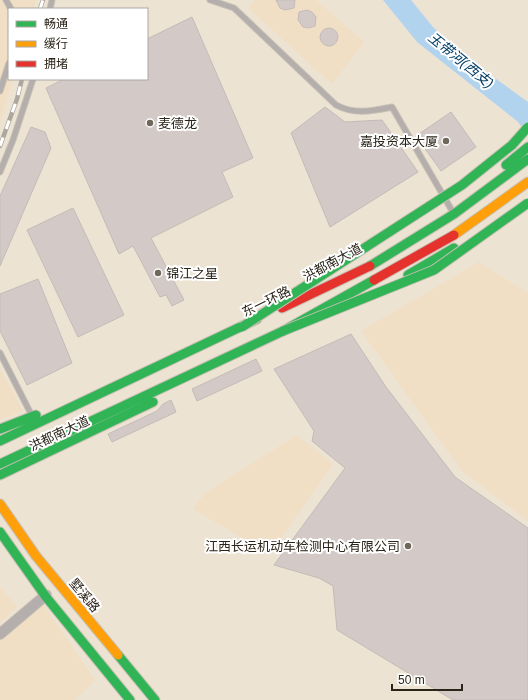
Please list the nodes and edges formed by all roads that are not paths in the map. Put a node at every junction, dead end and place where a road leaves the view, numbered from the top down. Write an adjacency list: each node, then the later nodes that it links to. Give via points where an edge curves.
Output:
1 (210, 0): 14 (lane, via 234,8 336,105 346,110 362,112 392,107)
2 (8, 66): 4 (lane)
3 (33, 80): 10 (lane)
4 (0, 91)
5 (528, 127): 7 (main road, bridge)
6 (528, 133): 7 (main road, bridge)
7 (512, 145): 15 (main road, bridge, via 462,185)
8 (526, 149): 14 (main road, 洪都南大道)
9 (528, 159): 15 (main road, 东一环路, bridge, via 454,214 373,264)
10 (0, 172)
11 (528, 182): 16 (main road, bridge, via 457,233)
12 (528, 196): 22 (main road, 洪都南大道, via 466,240 416,270 295,335)
13 (528, 204): 16 (main road, bridge, via 434,270)
14 (451, 209): 18 (main road, 洪都南大道, via 394,245 314,287)
15 (242, 327): 20 (main road, 东一环路)
16 (283, 332): 21 (main road)
17 (0, 353): 18 (lane)
18 (32, 417): 19 (main road, 洪都南大道)
19 (0, 429)
20 (0, 441)
21 (0, 464)
22 (0, 475)
23 (0, 504): 28 (main road, 墅溪路, via 36,556)
24 (0, 532): 25 (main road)
25 (46, 595): 26 (street); 27 (main road)
26 (0, 634)
27 (130, 700)
28 (155, 700)

